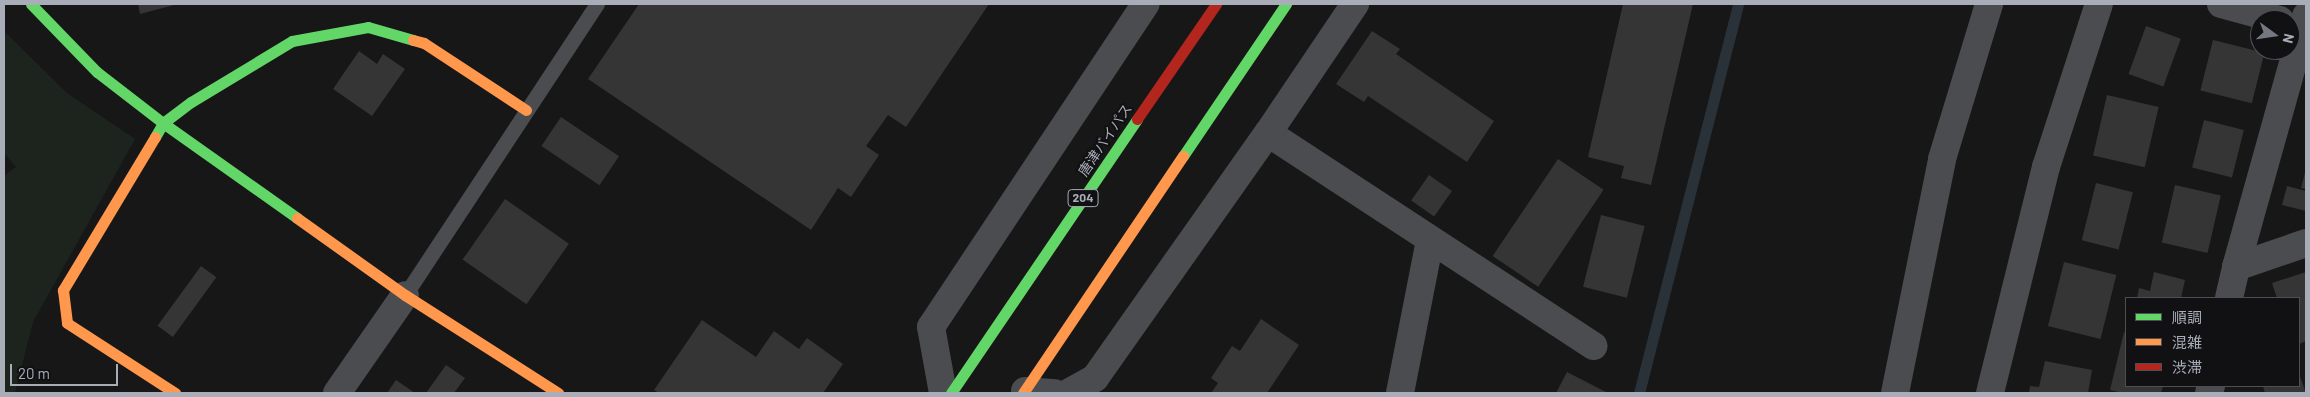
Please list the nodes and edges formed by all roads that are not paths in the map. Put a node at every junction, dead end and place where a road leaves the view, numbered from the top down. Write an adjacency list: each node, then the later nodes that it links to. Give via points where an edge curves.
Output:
1 (32, 4): 13 (main road, via 97,72)
2 (597, 4): 12 (lane)
3 (1146, 4): 25 (street, via 931,327)
4 (1216, 4): 26 (main road, 唐津バイパス / 204)
5 (1286, 4): 22 (main road)
6 (1355, 4): 14 (street)
7 (1989, 4): 30 (street, via 1942,158)
8 (2099, 4): 31 (street, via 2046,167)
9 (2221, 4): 10 (street)
10 (2250, 11)
11 (2288, 60): 17 (street)
12 (526, 110): 13 (main road, via 424,43 368,27 292,41 191,102); 18 (lane)
13 (163, 123): 18 (main road); 21 (main road, via 63,290 67,323)
14 (1268, 133): 15 (street); 28 (street, via 1095,378)
15 (1430, 240): 20 (street); 29 (street)
16 (2306, 243): 17 (street)
17 (2236, 267): 19 (street)
18 (405, 295): 23 (street); 24 (main road)
19 (2229, 297)
20 (1592, 346)
21 (160, 389)
22 (1024, 392): 27 (street)
23 (336, 393)
24 (558, 393)
25 (943, 393)
26 (951, 393)
27 (1054, 393)
28 (1068, 393)
29 (1400, 393)
30 (1895, 393)
31 (1990, 393)

